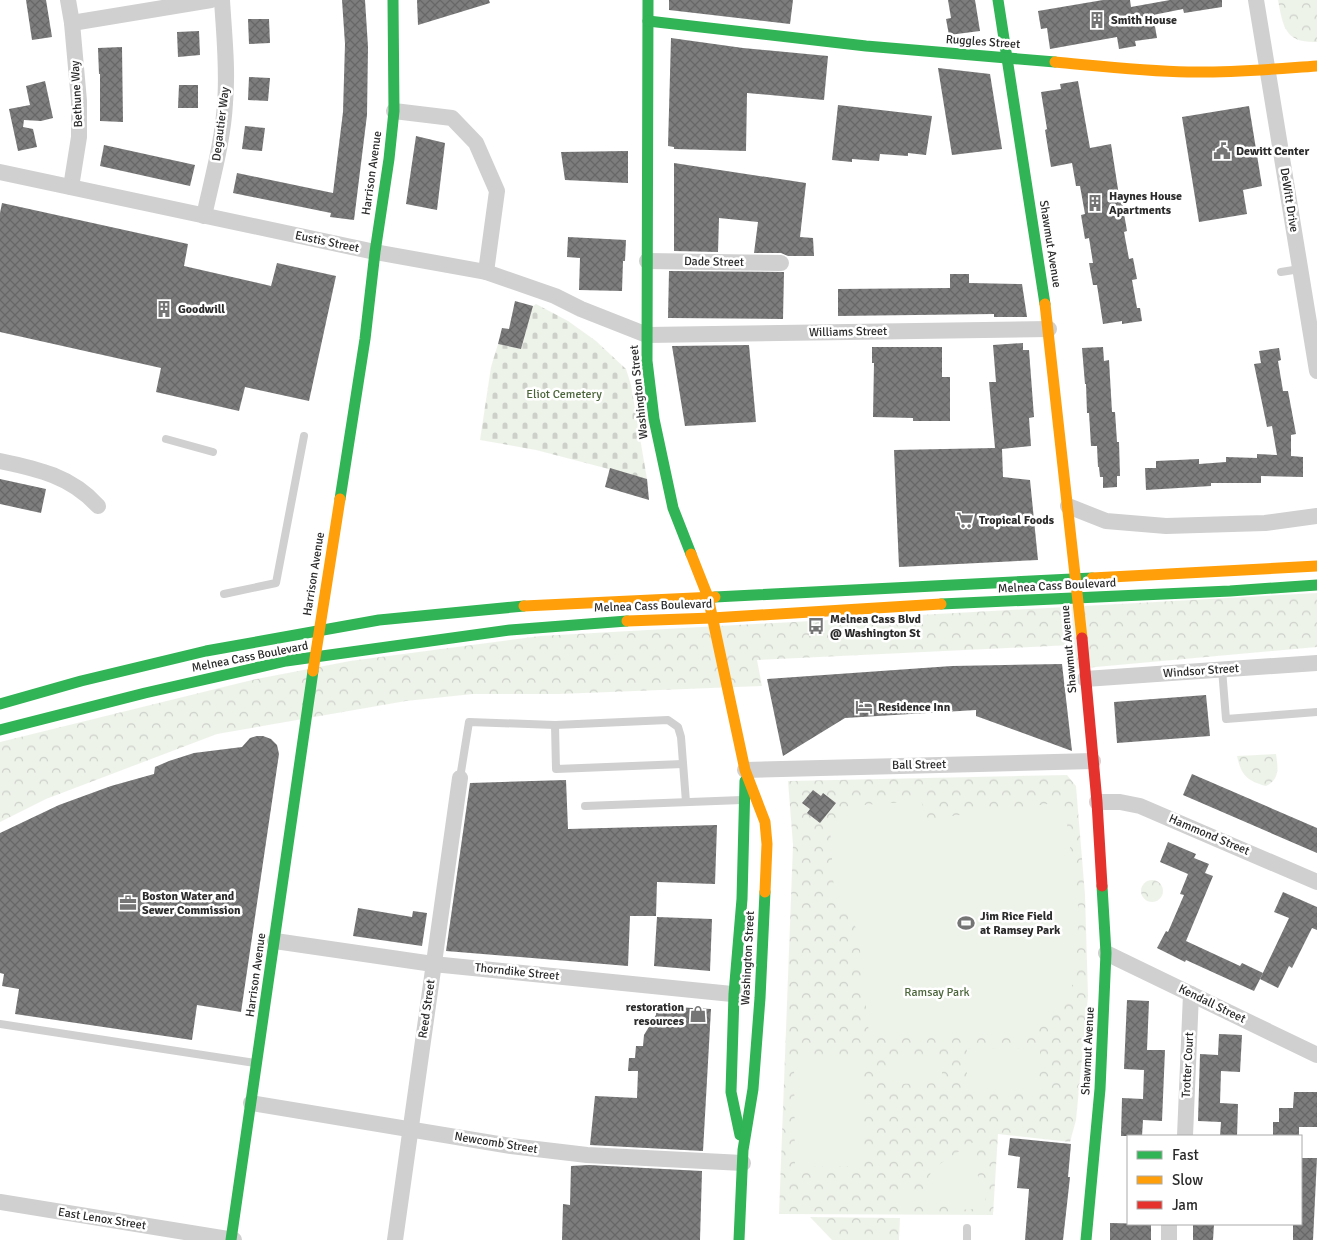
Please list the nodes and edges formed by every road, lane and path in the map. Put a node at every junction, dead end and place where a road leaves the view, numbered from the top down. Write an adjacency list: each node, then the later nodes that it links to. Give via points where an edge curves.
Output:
1 (68, 0): 9 (street, Bethune Way)
2 (211, 0): 9 (street)
3 (222, 0): 16 (street, Degautier Way, via 226,103)
4 (393, 0): 13 (main road, Harrison Avenue)
5 (648, 0): 8 (main road, Washington Street)
6 (998, 0): 10 (main road, Shawmut Avenue)
7 (1256, 0): 12 (street, DeWitt Drive)
8 (648, 21): 10 (main road, Ruggles Street); 18 (main road, Washington Street)
9 (72, 24): 15 (street, Bethune Way, via 79,137)
10 (1006, 58): 12 (main road, Ruggles Street, via 1158,71); 24 (main road, Shawmut Avenue)
11 (1317, 66): 12 (main road, Ruggles Street)
12 (1267, 70): 20 (street, DeWitt Drive)
13 (394, 111): 17 (main road, Harrison Avenue); 21 (street, via 452,118 476,144 497,191)
14 (0, 172): 15 (street, Eustis Street)
15 (71, 187): 16 (street, Eustis Street)
16 (204, 216): 17 (street, Eustis Street)
17 (375, 252): 21 (street, Eustis Street); 43 (main road, Harrison Avenue, via 365,339)
18 (647, 261): 19 (street, Dade Street); 25 (main road, Washington Street)
19 (781, 263)
20 (1300, 269): 22 (lane); 23 (street, DeWitt Drive)
21 (486, 272): 25 (street, Eustis Street, via 555,296)
22 (1281, 272)
23 (1313, 328): 26 (street, DeWitt Drive)
24 (1049, 329): 25 (street, Williams Street); 32 (main road, Shawmut Avenue)
25 (647, 335): 39 (main road, Washington Street, via 654,419 667,481 676,517)
26 (1317, 371)
27 (304, 436): 38 (lane, via 276,583)
28 (166, 439): 29 (lane)
29 (213, 452)
30 (0, 461): 31 (street, via 68,480)
31 (98, 506)
32 (1068, 506): 33 (street, via 1106,521 1166,526 1265,523); 35 (main road, Shawmut Avenue)
33 (1317, 516)
34 (1317, 566): 35 (main road, Melnea Cass Boulevard)
35 (1076, 578): 37 (main road, Melnea Cass Boulevard); 40 (main road, Shawmut Avenue)
36 (1317, 585): 40 (main road, Melnea Cass Boulevard)
37 (880, 588): 39 (main road, Melnea Cass Boulevard); 41 (lane)
38 (224, 594)
39 (708, 597): 42 (main road, Washington Street); 43 (main road, Melnea Cass Boulevard, via 482,608 378,620)
40 (1078, 598): 41 (main road, Melnea Cass Boulevard); 47 (main road, Shawmut Avenue)
41 (880, 607): 42 (main road, Melnea Cass Boulevard)
42 (712, 618): 44 (main road, Melnea Cass Boulevard, via 588,622 415,642); 54 (main road, Washington Street)
43 (319, 631): 44 (main road, Harrison Avenue); 48 (main road, Melnea Cass Boulevard, via 153,663)
44 (315, 658): 51 (main road, Melnea Cass Boulevard, via 286,661 145,693); 62 (main road, Harrison Avenue)
45 (1317, 663): 46 (street, Windsor Street)
46 (1222, 669): 47 (street, Windsor Street); 49 (lane, via 1226,719)
47 (1085, 679): 52 (main road, Shawmut Avenue)
48 (0, 704)
49 (1317, 712)
50 (555, 725): 53 (lane, via 668,720 678,727); 53 (lane, via 556,770); 55 (lane, via 469,722)
51 (0, 730)
52 (1093, 761): 54 (street, Ball Street); 59 (main road, Shawmut Avenue)
53 (683, 764): 58 (lane)
54 (745, 770): 56 (main road, Washington Street); 57 (main road, Washington Street)
55 (460, 778): 64 (street, Reed Street)
56 (756, 798): 57 (lane); 67 (main road, Washington Street, via 765,822 767,844)
57 (744, 800): 58 (lane); 65 (main road, Washington Street, via 742,899)
58 (686, 802): 60 (lane)
59 (1097, 802): 61 (street, Hammond Street, via 1140,806); 63 (main road, Shawmut Avenue)
60 (585, 806)
61 (1317, 882)
62 (275, 941): 64 (street, Thorndike Street); 70 (main road, Harrison Avenue)
63 (1106, 952): 66 (street, Kendall Street); 83 (main road, Shawmut Avenue, via 1100,1089)
64 (433, 964): 65 (street, Thorndike Street); 72 (street, Reed Street)
65 (734, 994): 67 (street, Thorndike Street); 74 (main road, Washington Street, via 731,1092)
66 (1191, 994): 69 (street, Kendall Street); 73 (street, Trotter Court)
67 (760, 998): 74 (main road, Washington Street, via 753,1089)
68 (0, 1024): 70 (lane)
69 (1317, 1055)
70 (257, 1064): 71 (main road, Harrison Avenue)
71 (250, 1102): 72 (street, Newcomb Street); 79 (main road, Harrison Avenue)
72 (410, 1130): 74 (street, Newcomb Street, via 587,1155); 80 (street, Reed Street)
73 (1185, 1135)
74 (743, 1156): 81 (main road, Washington Street)
75 (0, 1202): 78 (street, East Lenox Street)
76 (1170, 1225): 84 (street)
77 (967, 1228): 82 (lane)
78 (177, 1236): 79 (street, East Lenox Street)
79 (232, 1240)
80 (395, 1240)
81 (739, 1240)
82 (967, 1240)
83 (1086, 1240)
84 (1169, 1240)

